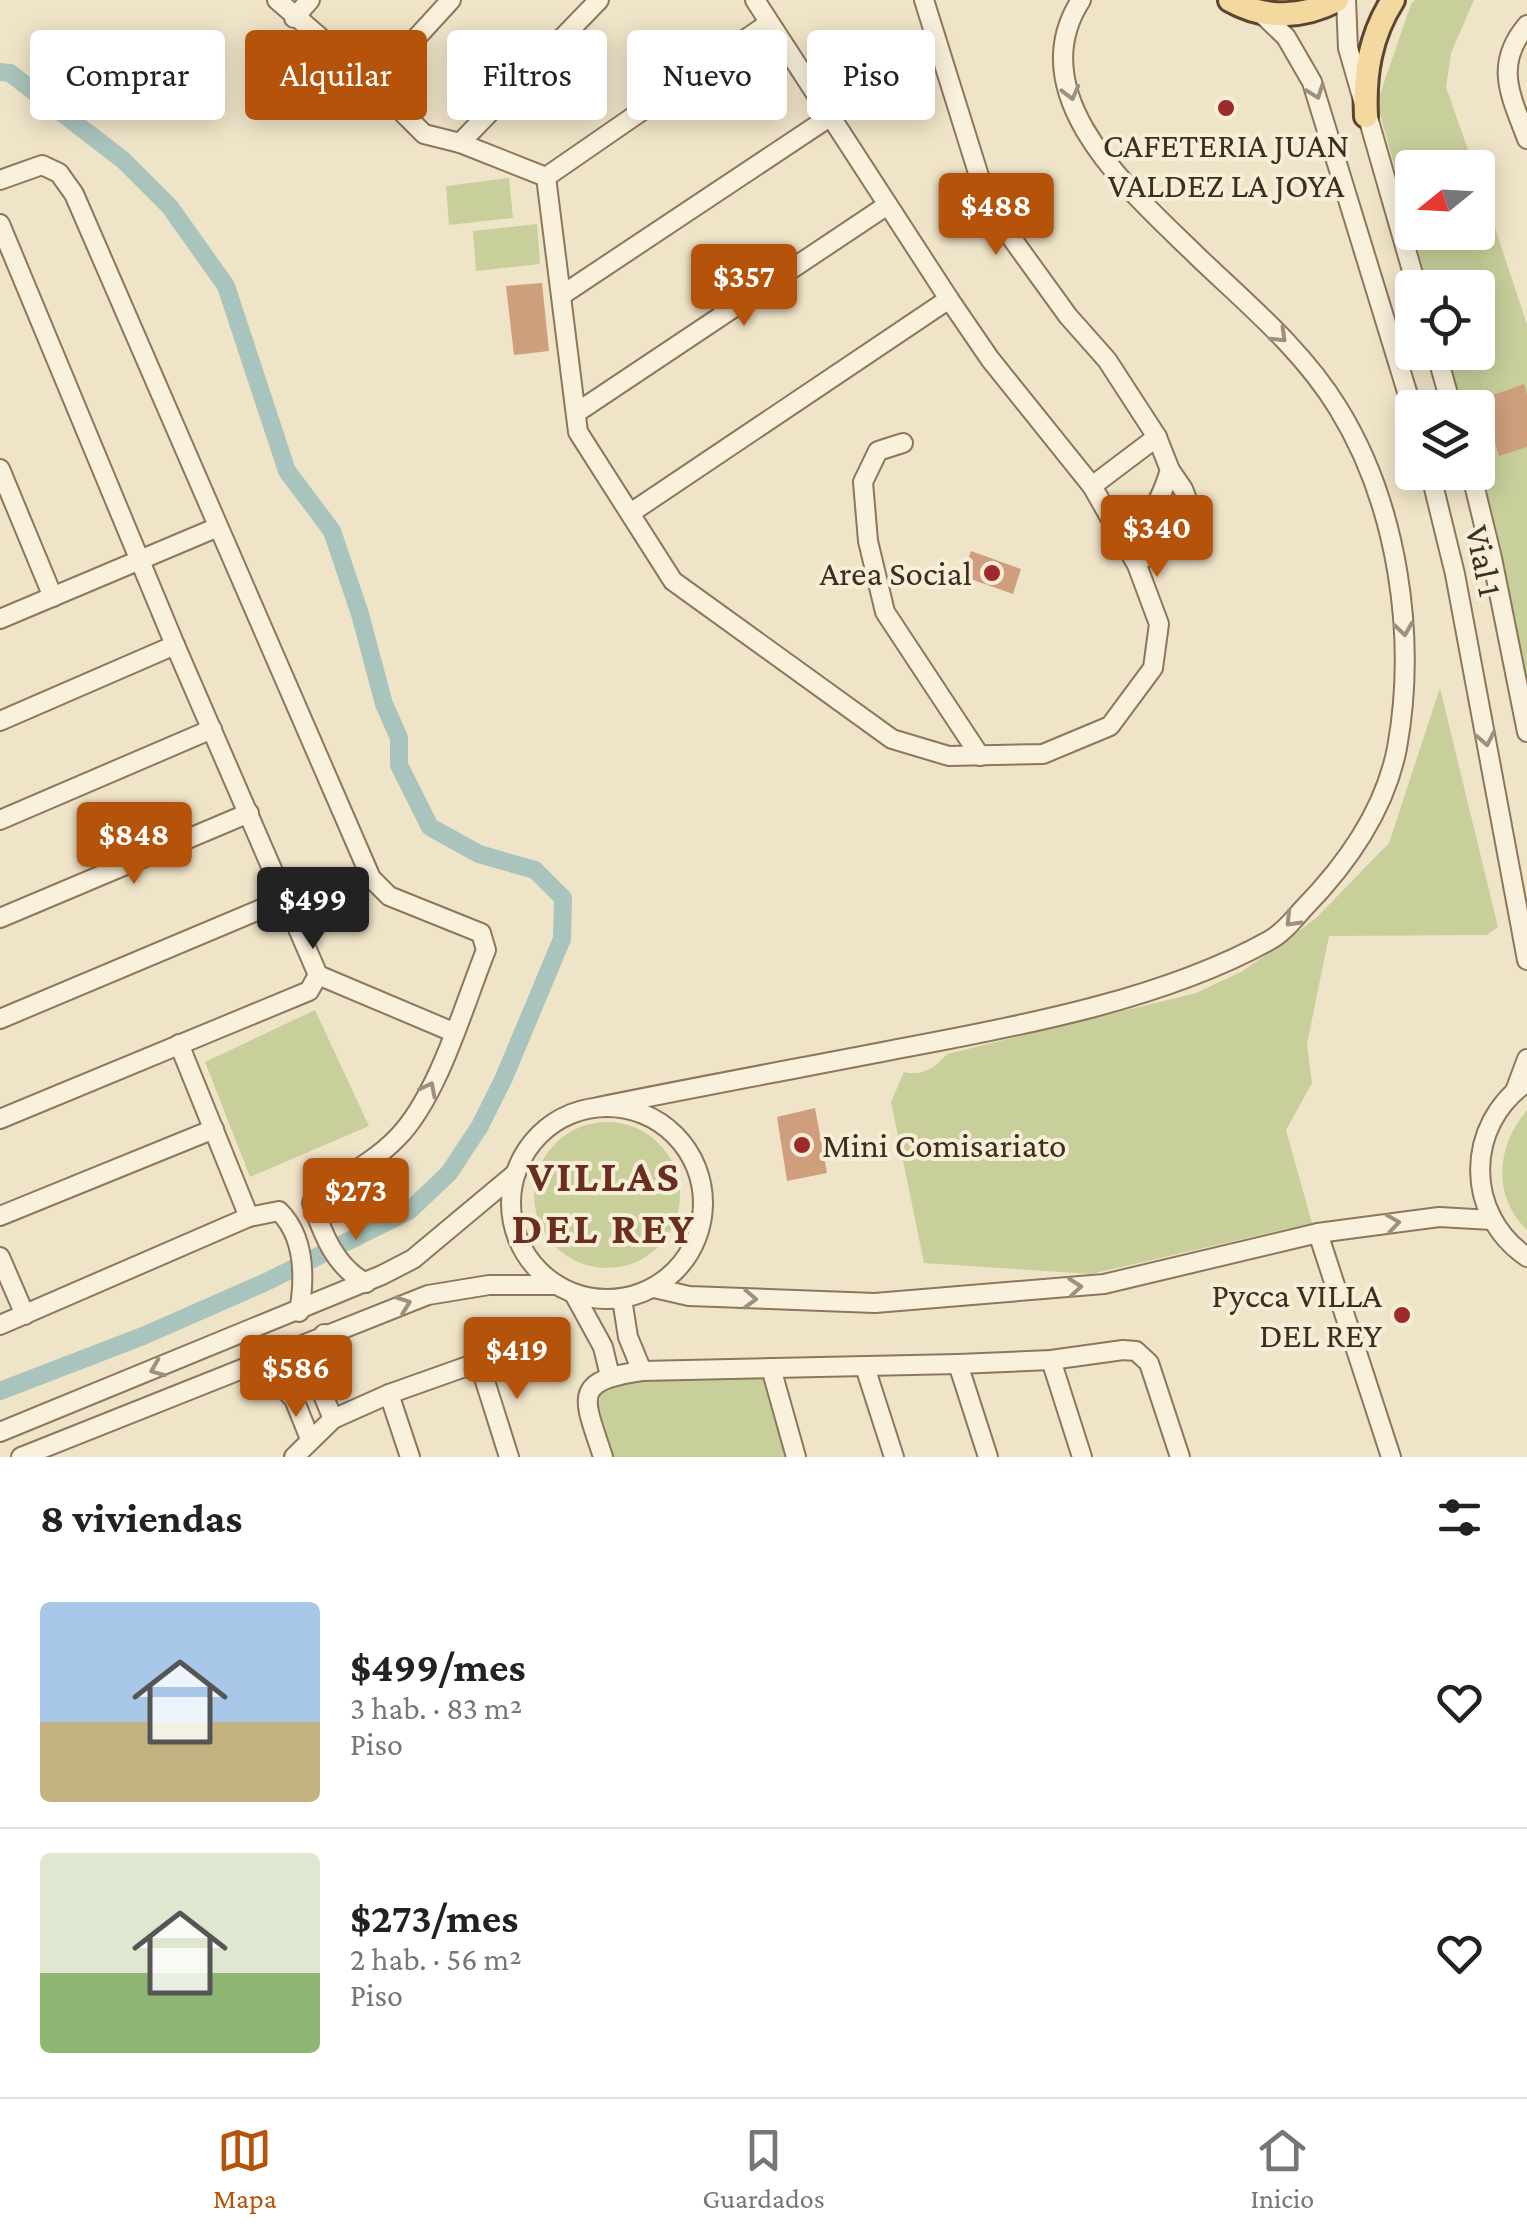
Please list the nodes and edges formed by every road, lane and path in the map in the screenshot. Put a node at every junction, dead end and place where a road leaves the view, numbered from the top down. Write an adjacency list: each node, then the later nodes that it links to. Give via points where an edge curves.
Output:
1 (278, 0): 13 (street)
2 (310, 0): 13 (street)
3 (451, 0): 17 (street)
4 (599, 0): 24 (street)
5 (755, 0): 14 (street)
6 (924, 0): 34 (street, via 979,176 1013,240 1107,360)
7 (1081, 0): 64 (street, one-way to 64, via 1063,52 1068,96 1088,136 1117,178 1291,347 1338,408 1372,478 1406,644 1392,774 1368,828 1318,894 1276,937 1203,973 1028,1024)
8 (1230, 0): 12 (main road)
9 (1338, 0): 12 (main road, via 1300,14)
10 (1346, 0): 19 (street, via 1348,48)
11 (1393, 0): 19 (main road, via 1372,46)
12 (1261, 13): 32 (street, one-way to 32, via 1286,37 1312,82)
13 (294, 18): 16 (street)
14 (770, 23): 18 (street); 25 (street)
15 (1527, 25): 23 (street, via 1505,74)
16 (309, 30)
17 (424, 30)
18 (807, 84)
19 (1366, 116): 29 (street)
20 (410, 120): 24 (street, via 424,134)
21 (825, 120): 30 (street)
22 (829, 120): 27 (street)
23 (1527, 139)
24 (460, 142): 25 (street)
25 (546, 177): 30 (street)
26 (0, 180): 43 (street, via 42,165 74,194)
27 (886, 206): 31 (street); 33 (street)
28 (0, 224): 45 (street)
29 (1412, 270)
30 (562, 295): 33 (street)
31 (948, 299): 38 (street); 42 (street)
32 (1406, 390)
33 (576, 413): 42 (street, via 578,432)
34 (1156, 437): 37 (street); 38 (street)
35 (903, 443): 52 (street, via 878,451 863,482 868,542 885,612)
36 (0, 469): 46 (street)
37 (1170, 470): 41 (street, via 1161,496 1140,519); 44 (street, via 1188,502 1185,521 1154,556)
38 (1092, 486): 41 (street)
39 (1434, 490): 57 (street, Vial 1, one-way to 57)
40 (1475, 490): 51 (street, Vial 1)
41 (1102, 504): 44 (street)
42 (632, 512): 52 (street, via 673,581 892,739 949,756)
43 (218, 526): 45 (street); 60 (street, via 371,878 389,896 481,932 486,941)
44 (1129, 550): 52 (street, via 1159,624 1153,668 1110,726 1044,754)
45 (141, 560): 46 (street); 48 (street)
46 (54, 597): 47 (street)
47 (0, 619)
48 (175, 645): 49 (street); 50 (street)
49 (0, 720)
50 (212, 729): 53 (street); 54 (street)
51 (1527, 732)
52 (980, 756)
53 (249, 813): 55 (street); 56 (street)
54 (0, 820)
55 (286, 899): 58 (street); 59 (street)
56 (0, 918)
57 (1527, 960)
58 (318, 976): 60 (street); 61 (street, via 309,991)
59 (0, 1020)
60 (453, 1032): 74 (street, one-way to 60, via 334,1253 312,1203 398,1137 429,1093)
61 (180, 1044): 65 (street); 66 (street)
62 (1527, 1059): 63 (street)
63 (1521, 1086): 70 (street, via 1498,1110 1482,1145 1480,1183)
64 (598, 1106): 67 (street, via 547,1128); 75 (street, via 630,1109 660,1122 700,1174 704,1207 697,1240 680,1267)
65 (0, 1119)
66 (214, 1129): 68 (street); 69 (street)
67 (516, 1173): 74 (street, via 413,1259); 76 (street, via 511,1205 517,1236 533,1264)
68 (0, 1216)
69 (249, 1216): 78 (street, via 279,1211 293,1232 305,1280); 79 (street)
70 (1492, 1220): 71 (street, one-way to 70, via 1438,1217); 73 (street)
71 (1318, 1234): 75 (street, one-way to 71, via 742,1299 874,1303 951,1297 1104,1284); 103 (street)
72 (0, 1257): 79 (street)
73 (1527, 1257)
74 (366, 1282): 78 (street)
75 (654, 1288): 77 (street)
76 (565, 1289): 77 (street); 81 (street, one-way to 76, via 428,1295 489,1286); 88 (street, via 603,1346)
77 (622, 1299): 87 (street)
78 (299, 1312): 91 (street, one-way to 91)
79 (24, 1315): 80 (street)
80 (0, 1326)
81 (324, 1334): 83 (street); 90 (street, via 321,1390)
82 (1051, 1360): 84 (street); 101 (street); 102 (street, via 1136,1352 1148,1363)
83 (259, 1362): 92 (street, via 294,1399); 93 (street)
84 (958, 1364): 85 (street); 100 (street)
85 (865, 1367): 86 (street); 99 (street)
86 (771, 1368): 87 (street); 98 (street)
87 (642, 1371): 88 (street)
88 (610, 1376): 97 (street, via 587,1395)
89 (389, 1394): 90 (street); 95 (street); 96 (street, via 480,1362)
90 (333, 1419): 92 (street)
91 (0, 1432)
92 (310, 1439): 94 (street)
93 (21, 1457)
94 (294, 1457)
95 (410, 1457)
96 (509, 1457)
97 (602, 1457)
98 (796, 1457)
99 (894, 1457)
100 (988, 1457)
101 (1082, 1457)
102 (1180, 1457)
103 (1391, 1457)

